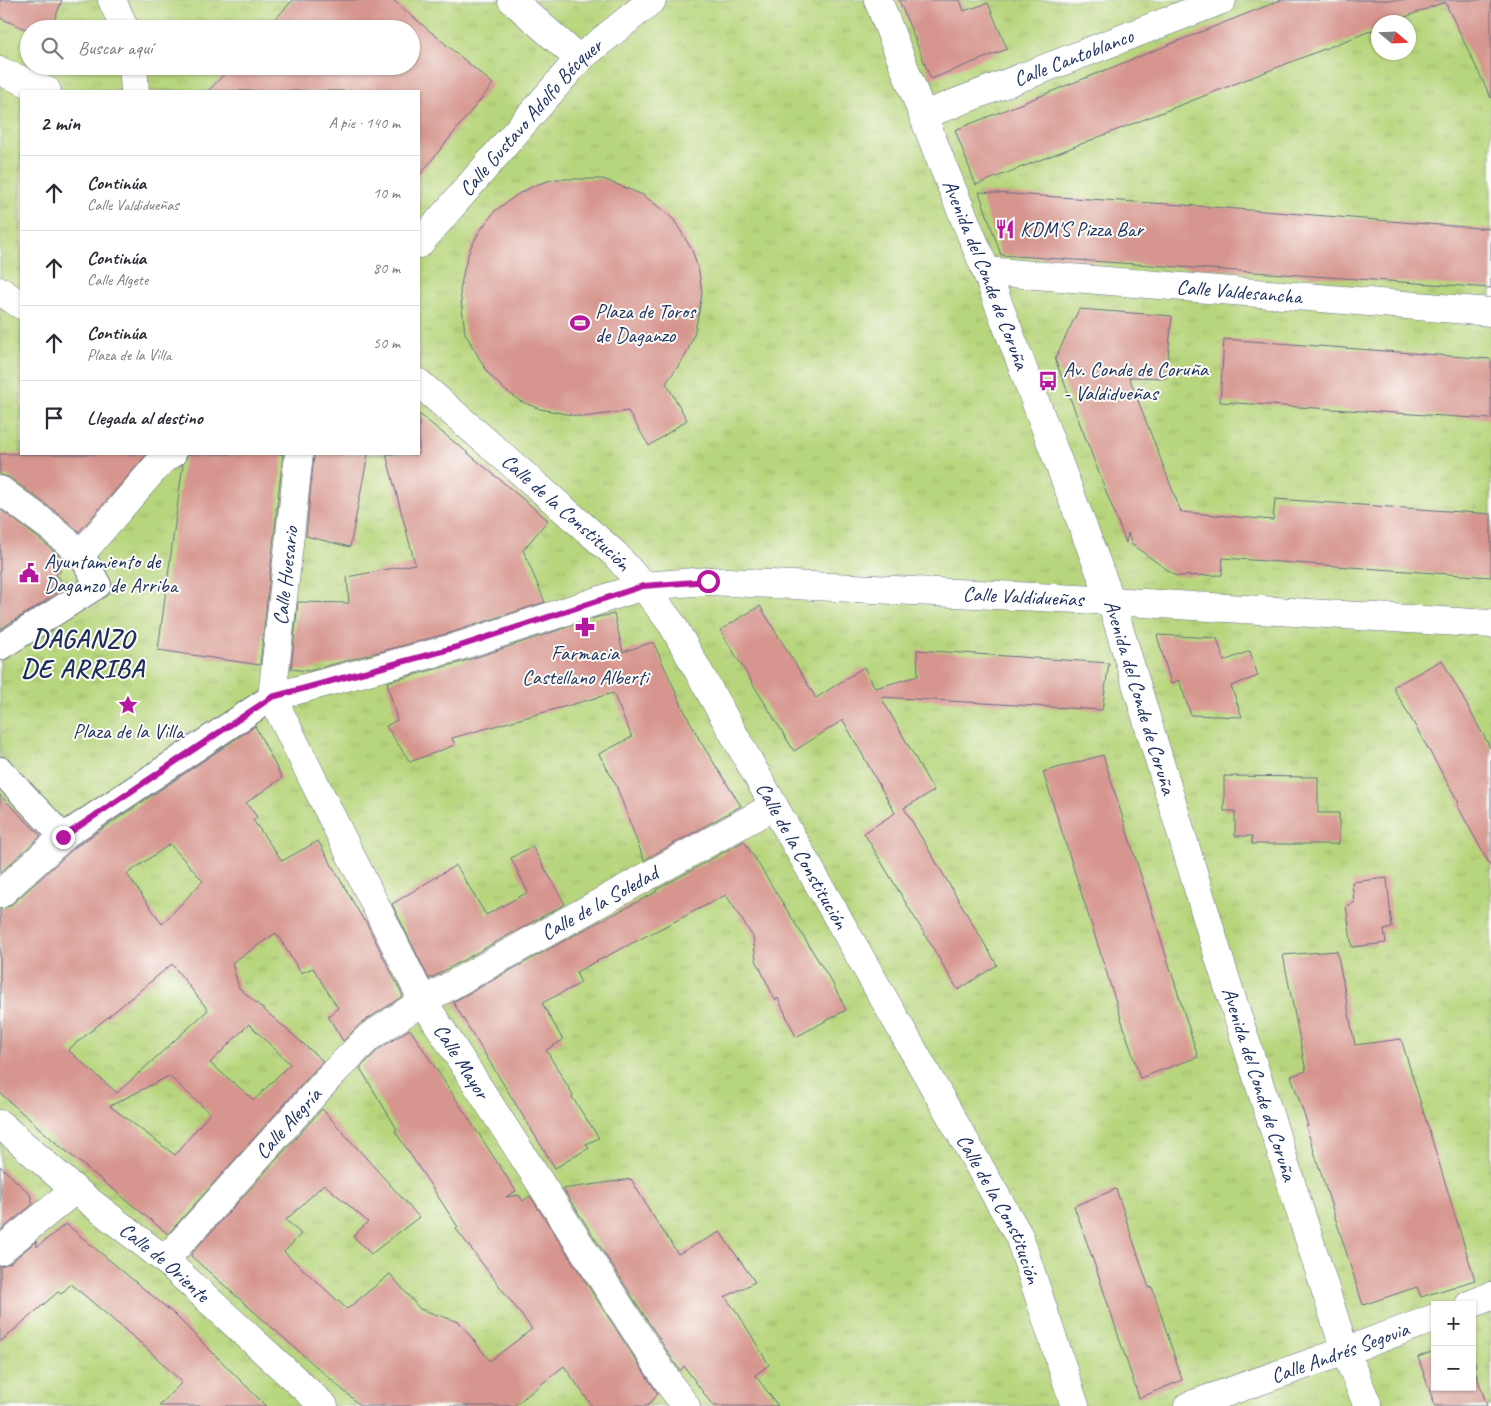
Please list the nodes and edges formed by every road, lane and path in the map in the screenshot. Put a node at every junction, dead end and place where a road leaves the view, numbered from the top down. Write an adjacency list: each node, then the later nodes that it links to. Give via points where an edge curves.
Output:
1 (112, 0): 6 (street)
2 (512, 0): 7 (street)
3 (652, 0): 7 (street, Calle Gustavo Adolfo Bécquer)
4 (878, 0): 12 (street, Avenida del Conde de Coruña)
5 (1222, 0): 12 (street, Calle Cantoblanco)
6 (121, 20)
7 (578, 59): 13 (street, Calle Gustavo Adolfo Bécquer)
8 (0, 71): 10 (street)
9 (134, 75): 11 (street)
10 (45, 90)
11 (135, 90)
12 (924, 115): 14 (street, Avenida del Conde de Coruña)
13 (420, 243)
14 (986, 271): 17 (street, Calle Valdesancha); 24 (street, Avenida del Conde de Coruña)
15 (0, 290): 16 (street)
16 (20, 304)
17 (1491, 312)
18 (420, 385): 23 (street, Calle de la Constitución, via 615,554)
19 (300, 455): 27 (street, Calle Huesario)
20 (163, 456): 22 (street)
21 (0, 490): 22 (street)
22 (81, 554): 26 (street, via 98,585)
23 (643, 586): 24 (street, Calle Valdidueñas, via 708,581); 27 (street, Calle Valdidueñas, via 457,647); 29 (street, Calle de la Constitución, via 672,624)
24 (1111, 601): 25 (street, Calle Valdidueñas); 40 (street, Avenida del Conde de Coruña, via 1219,958)
25 (1491, 624)
26 (0, 647)
27 (272, 697): 30 (street); 32 (street, Calle Mayor)
28 (0, 770): 30 (street)
29 (774, 806): 32 (street, Calle de la Soledad); 43 (street, Calle de la Constitución, via 1020,1236)
30 (63, 837): 31 (street)
31 (0, 894)
32 (423, 1001): 36 (street, Calle Alegría, via 368,1037); 41 (street, Calle Mayor)
33 (0, 1124): 34 (street, Calle de Oriente)
34 (75, 1190): 35 (street); 36 (street, Calle de Oriente)
35 (0, 1251)
36 (165, 1260): 42 (street, Calle de Oriente)
37 (1491, 1296): 38 (street)
38 (1476, 1302)
39 (1431, 1319): 40 (street, Calle Andrés Segovia)
40 (1346, 1351): 44 (street, Calle Andrés Segovia); 45 (street, Avenida del Conde de Coruña)
41 (672, 1400)
42 (324, 1406)
43 (1075, 1406)
44 (1188, 1406)
45 (1368, 1406)

